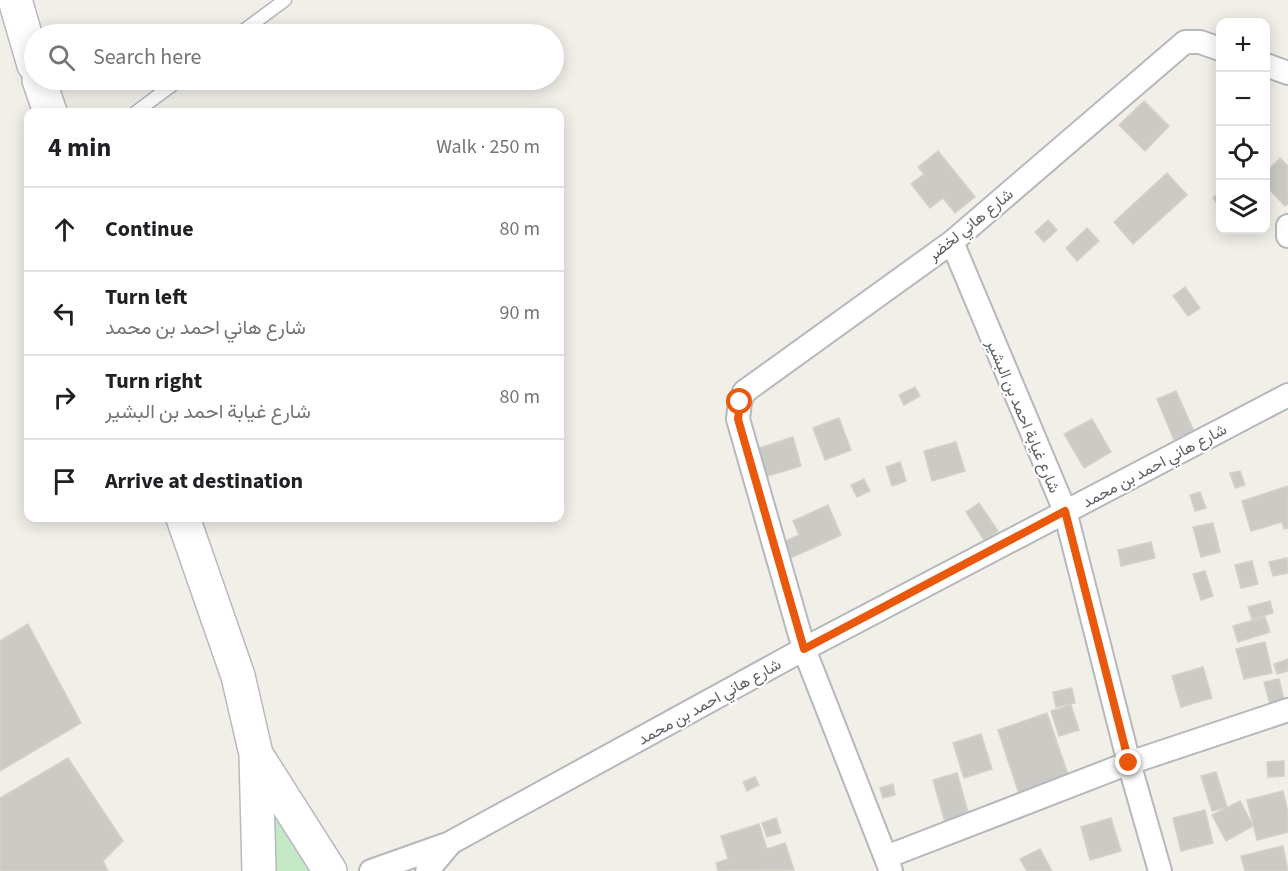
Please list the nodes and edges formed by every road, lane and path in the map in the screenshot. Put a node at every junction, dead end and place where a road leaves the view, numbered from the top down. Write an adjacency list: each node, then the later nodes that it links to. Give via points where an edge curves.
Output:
1 (15, 0): 4 (main road)
2 (285, 0): 3 (lane)
3 (253, 24)
4 (24, 30)
5 (1216, 47): 14 (street, شارع هاني لخضر, via 1185,42)
6 (1270, 66): 7 (street)
7 (1288, 73)
8 (42, 90): 10 (main road)
9 (166, 90): 11 (lane)
10 (49, 108)
11 (141, 108)
12 (1288, 226): 13 (street)
13 (1288, 236)
14 (952, 242): 16 (street, شارع غيابة احمد بن البشير); 18 (street, شارع هاني لخضر, via 744,392 740,402 738,419)
15 (1288, 395): 16 (street, شارع هاني احمد بن محمد)
16 (1065, 511): 18 (street, شارع هاني احمد بن محمد); 21 (street, شارع غيابة احمد بن البشير)
17 (184, 522): 20 (main road, via 238,676)
18 (804, 649): 22 (street, شارع هاني احمد بن محمد); 23 (street)
19 (1288, 710): 21 (street)
20 (256, 754): 24 (main road); 25 (main road)
21 (1129, 763): 23 (street); 28 (street, شارع غيابة احمد بن البشير)
22 (450, 843): 26 (street); 27 (street)
23 (888, 864)
24 (259, 871)
25 (330, 871)
26 (370, 871)
27 (427, 871)
28 (1160, 871)

